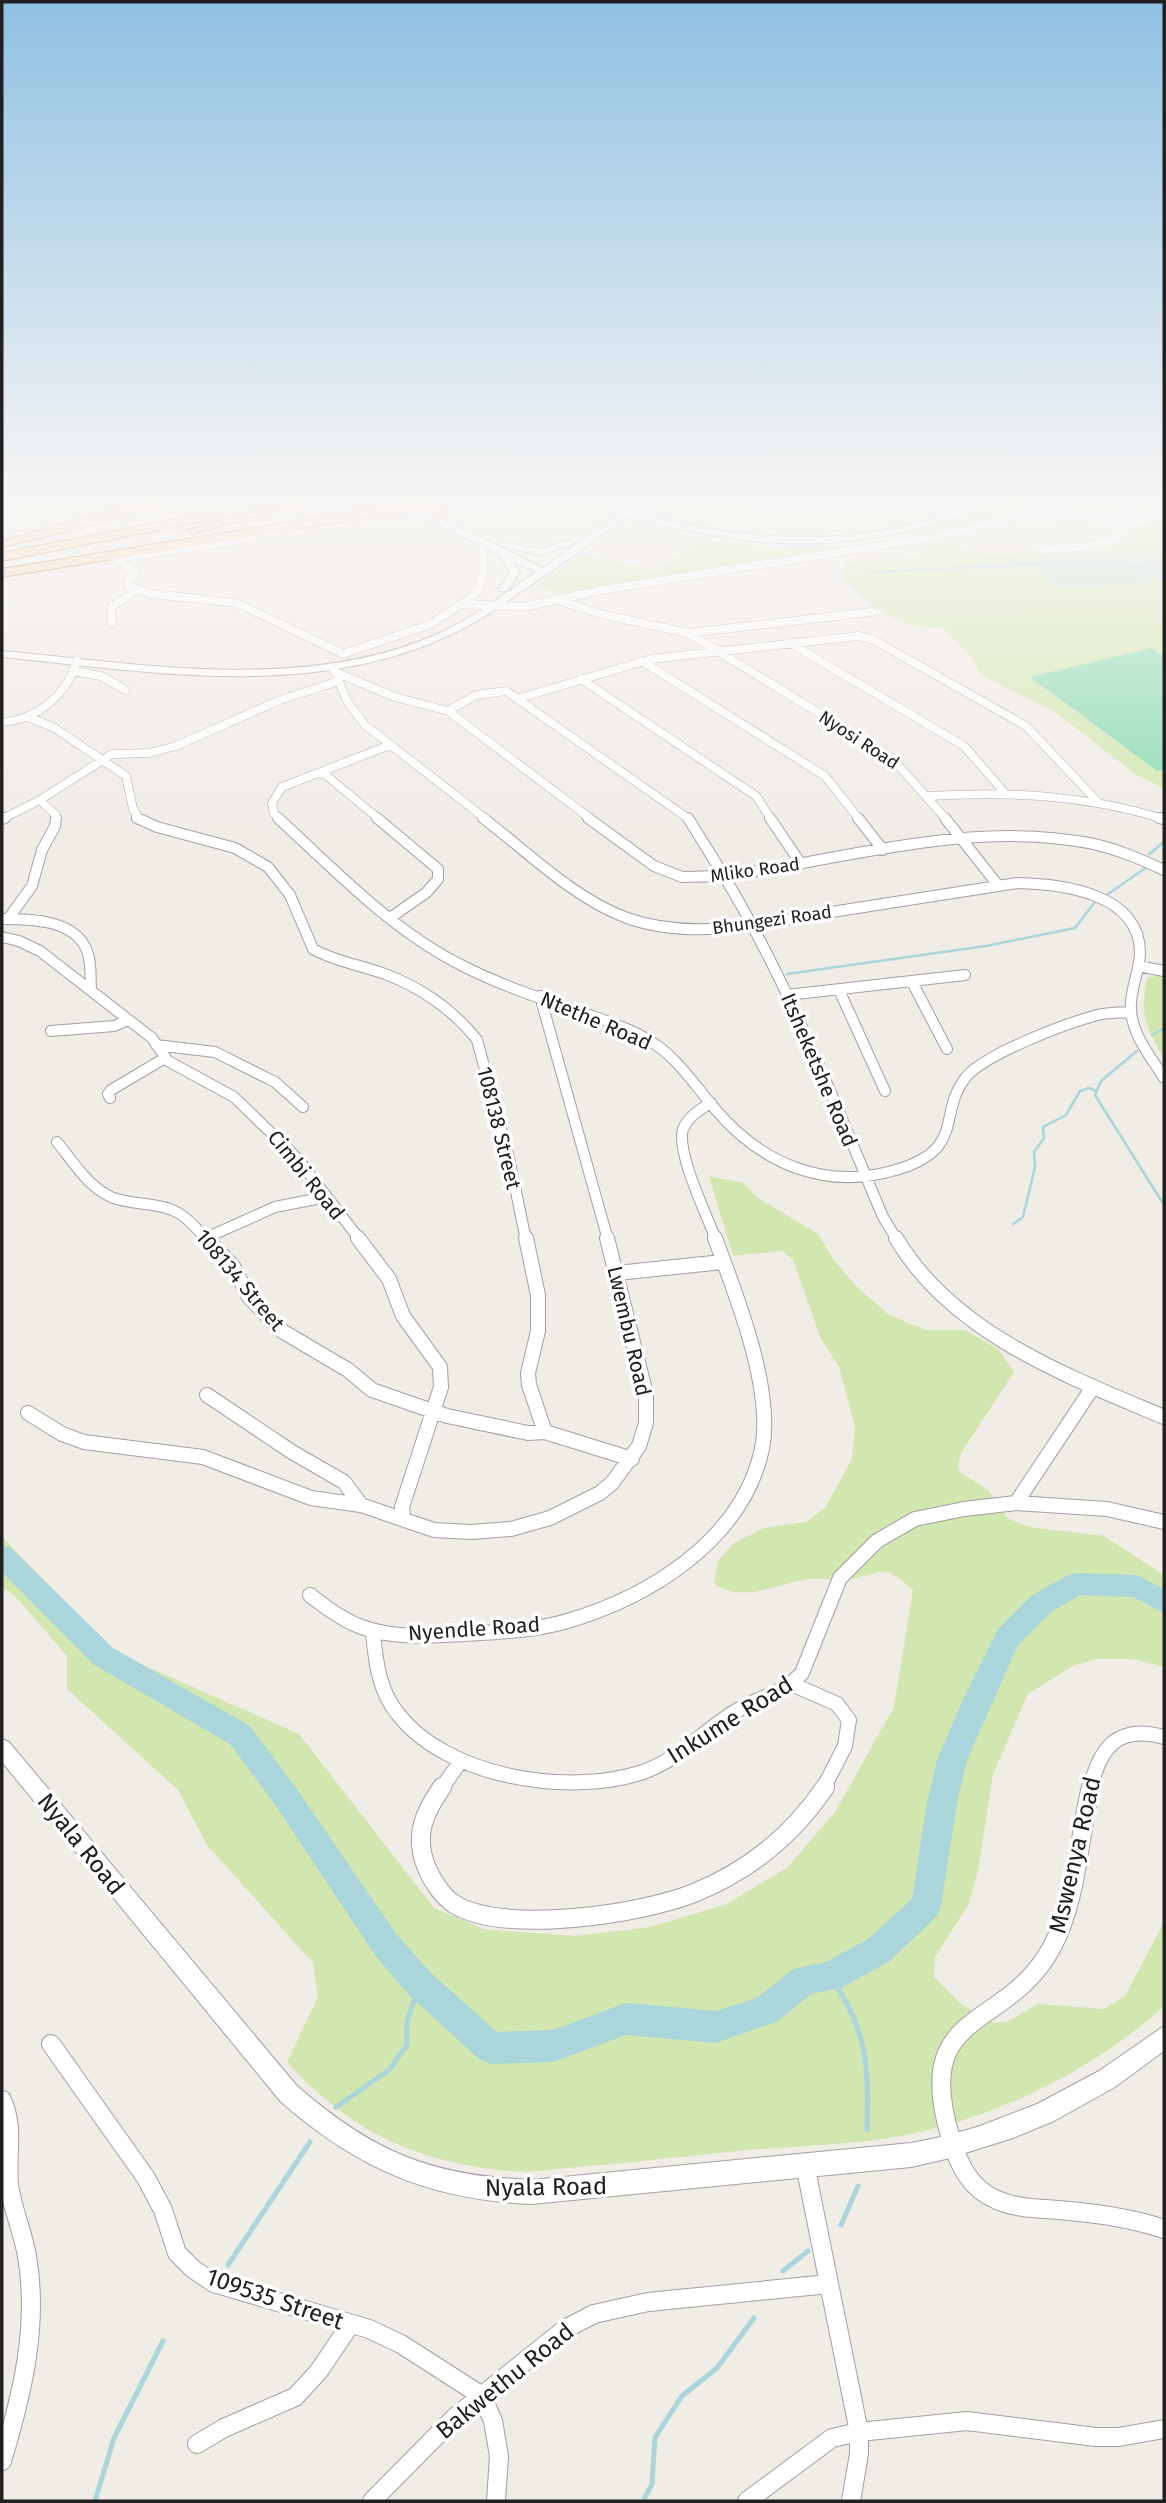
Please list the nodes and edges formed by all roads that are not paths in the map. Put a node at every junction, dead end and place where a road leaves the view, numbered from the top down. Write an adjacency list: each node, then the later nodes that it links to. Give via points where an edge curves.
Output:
1 (111, 613): 8 (street)
2 (257, 613): 3 (street, via 343,654 431,624)
3 (448, 613)
4 (467, 613): 13 (street, via 437,632)
5 (482, 613): 13 (street, via 441,636)
6 (595, 613): 9 (street)
7 (865, 613): 9 (street)
8 (112, 623)
9 (688, 633): 11 (street, Nyosi Road)
10 (789, 643): 11 (street); 27 (street, via 964,746); 30 (street, via 847,636 872,639 1026,726)
11 (716, 651): 14 (street); 28 (street, Nyosi Road, via 891,757)
12 (2, 654): 15 (street)
13 (378, 656): 16 (street)
14 (642, 661): 17 (street); 34 (street, via 825,776)
15 (75, 666): 16 (street); 18 (street); 21 (street, via 64,689)
16 (336, 673): 20 (street, via 395,697); 23 (street, Bhungezi Road, via 359,718); 24 (street, via 176,746)
17 (581, 679): 19 (street); 36 (street, via 756,796)
18 (125, 690)
19 (520, 698): 20 (street, Itsheketshe Road, via 499,690); 38 (street, Itsheketshe Road, via 682,812)
20 (448, 710): 38 (street, Mliko Road, via 661,870 682,877)
21 (27, 717): 22 (street); 25 (street, via 53,727)
22 (2, 722)
23 (390, 745): 26 (street, Ntethe Road); 42 (street, Bhungezi Road, via 608,910 675,928)
24 (125, 753): 25 (street)
25 (100, 761): 29 (street); 35 (street, via 125,776 131,809 139,820)
26 (322, 772): 40 (street, via 438,869 438,879 427,892); 40 (street, Ntethe Road, via 278,790 271,806 274,814)
27 (1004, 792): 28 (street); 30 (street)
28 (928, 796): 33 (street, Nyosi Road)
29 (40, 800): 31 (street); 41 (street, via 56,815 55,826 32,886)
30 (1097, 801): 32 (street)
31 (2, 819)
32 (1164, 819)
33 (961, 838): 34 (street, Mliko Road); 37 (street, Mliko Road, via 1023,835 1071,840 1125,853); 39 (street, Nyosi Road)
34 (883, 850): 36 (street, Mliko Road)
35 (247, 854): 74 (street, 108138 Street, via 270,866 281,881 302,922 303,948 399,981 448,1010 477,1040 509,1158 538,1295 538,1331 528,1385)
36 (801, 864): 38 (street, Mliko Road)
37 (1164, 870)
38 (725, 876): 42 (street, Itsheketshe Road)
39 (997, 884): 42 (street, Bhungezi Road); 44 (street, Bhungezi Road, via 1049,883 1100,898 1123,913 1137,932)
40 (390, 918): 51 (street, Ntethe Road, via 436,953)
41 (5, 919): 48 (street, via 52,925 78,936 87,949)
42 (753, 924): 50 (street, Itsheketshe Road)
43 (2, 937): 48 (street, Cimbi Road, via 34,948)
44 (1138, 965): 45 (street); 52 (street, Bhungezi Road)
45 (1164, 971)
46 (965, 975): 47 (street)
47 (912, 982): 49 (street); 56 (street)
48 (91, 990): 53 (street, Cimbi Road)
49 (839, 990): 50 (street); 59 (street)
50 (787, 995): 64 (street, Itsheketshe Road)
51 (540, 996): 61 (street, Ntethe Road, via 647,1038 683,1069); 68 (street, Lwembu Road)
52 (1130, 1012): 58 (street); 64 (street, Ntethe Road, via 1096,1016 983,1062 960,1086 944,1141 913,1163)
53 (126, 1021): 54 (street, via 111,1027); 55 (street, Cimbi Road)
54 (51, 1031)
55 (156, 1045): 57 (street, Cimbi Road); 62 (street, via 215,1052 275,1082)
56 (947, 1049)
57 (165, 1058): 60 (street, via 111,1090); 65 (street, Cimbi Road, via 238,1100 298,1159)
58 (1164, 1078)
59 (884, 1091)
60 (110, 1098)
61 (710, 1103): 64 (street, Ntethe Road, via 749,1145 779,1163 811,1173); 67 (street, Nyendle Road, via 687,1121 681,1144)
62 (303, 1107)
63 (57, 1142): 66 (street, 108134 Street, via 102,1192 172,1209)
64 (865, 1177): 69 (street, Itsheketshe Road, via 900,1247 940,1293 1000,1340)
65 (326, 1197): 66 (street, via 275,1207); 71 (street, Cimbi Road, via 389,1279 403,1316 440,1367 441,1387)
66 (208, 1237): 71 (street, 108134 Street, via 233,1266 249,1297 282,1332 348,1370 379,1394)
67 (723, 1262): 68 (street); 81 (street, Nyendle Road, via 757,1372 765,1427 752,1479 719,1533 654,1585 574,1618 515,1630)
68 (617, 1273): 75 (street, Lwembu Road, via 647,1409 643,1435)
69 (1093, 1387): 73 (street, Itsheketshe Road); 76 (street)
70 (207, 1395): 77 (street, via 344,1482)
71 (434, 1410): 74 (street, 108134 Street, via 528,1433); 78 (street, Cimbi Road, via 402,1507)
72 (28, 1413): 77 (street, Lwembu Road, via 84,1442 203,1457 311,1498)
73 (1164, 1417)
74 (545, 1432): 75 (street)
75 (632, 1459): 78 (street, Lwembu Road, via 612,1483 586,1503 530,1525 449,1531 422,1527)
76 (1016, 1503): 79 (street, Inkume Road, via 1107,1509); 82 (street, Inkume Road, via 915,1519 877,1541 840,1578)
77 (361, 1504): 78 (street, Lwembu Road)
78 (403, 1517)
79 (1164, 1522)
80 (310, 1595): 81 (street, Nyendle Road, via 339,1618)
81 (373, 1634): 85 (street, Inkume Road, via 374,1661 394,1707 415,1732)
82 (794, 1685): 85 (street, Inkume Road, via 738,1710 639,1774 579,1783 551,1782); 85 (street, via 832,1700 848,1717 851,1732 847,1745 823,1792 765,1853 716,1882 654,1906 551,1918 493,1915 456,1904 431,1877 419,1844 426,1814)
83 (1164, 1737): 89 (street, Mswenya Road, via 1132,1732 1107,1746 1095,1768 1054,1945 1035,1973 948,2048 940,2088)
84 (2, 1748): 90 (street, Nyala Road, via 277,2081 328,2129 383,2162 431,2180 520,2192)
85 (460, 1762)
86 (1164, 2037): 89 (street, Nyala Road, via 1081,2096)
87 (51, 2044): 93 (street, 109535 Street, via 132,2156 157,2198 177,2253 193,2269 214,2283)
88 (2, 2099): 98 (street, via 12,2126 9,2184 27,2259 29,2351 24,2387)
89 (954, 2147): 90 (street, Nyala Road); 91 (street, Mswenya Road, via 974,2185 996,2200)
90 (805, 2165): 92 (street)
91 (1164, 2229)
92 (829, 2284): 94 (street, Bakwethu Road, via 648,2302 594,2314 565,2329); 96 (street)
93 (350, 2325): 94 (street, 109535 Street, via 401,2344); 97 (street, via 295,2397)
94 (482, 2396): 99 (street, Bakwethu Road); 100 (street, via 493,2421 499,2456)
95 (1164, 2429): 96 (street, via 1096,2437 967,2421)
96 (859, 2432): 101 (street, via 832,2438); 102 (street)
97 (197, 2444)
98 (2, 2461)
99 (372, 2501)
100 (496, 2501)
101 (747, 2501)
102 (851, 2501)

